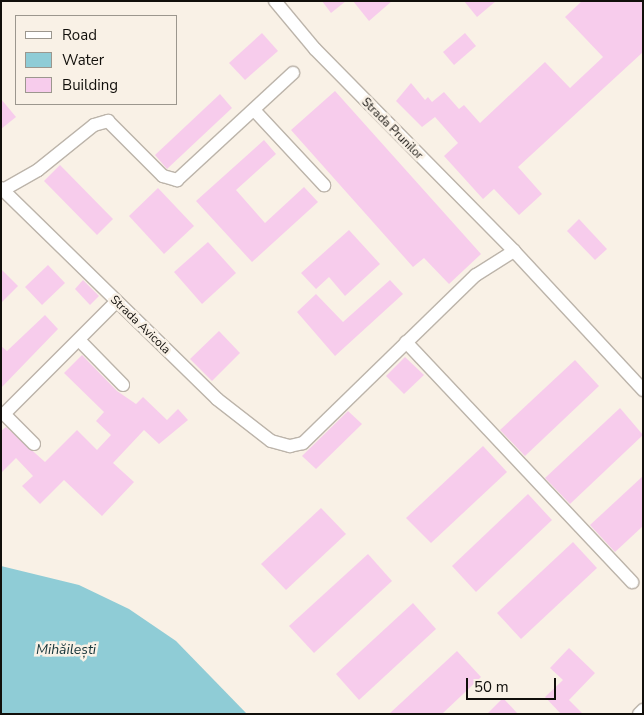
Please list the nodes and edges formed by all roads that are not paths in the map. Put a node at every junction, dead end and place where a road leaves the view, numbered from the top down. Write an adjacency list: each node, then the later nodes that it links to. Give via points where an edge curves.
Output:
1 (275, 1): 6 (street, Strada Prunilor, via 328,64)
2 (293, 73): 3 (street)
3 (254, 110): 4 (street); 5 (street, via 177,180 163,176 108,121 94,126 38,170)
4 (324, 185)
5 (2, 189): 7 (street, Strada Avicola)
6 (514, 251): 9 (street, via 476,275); 11 (street, Strada Prunilor)
7 (116, 302): 8 (street); 9 (street, Strada Avicola, via 230,410 271,441 290,446 303,443)
8 (79, 340): 10 (street); 12 (street, via 4,414)
9 (406, 342): 13 (street)
10 (123, 385)
11 (643, 390)
12 (34, 444)
13 (632, 582)
14 (643, 710): 15 (street)
15 (639, 714)

